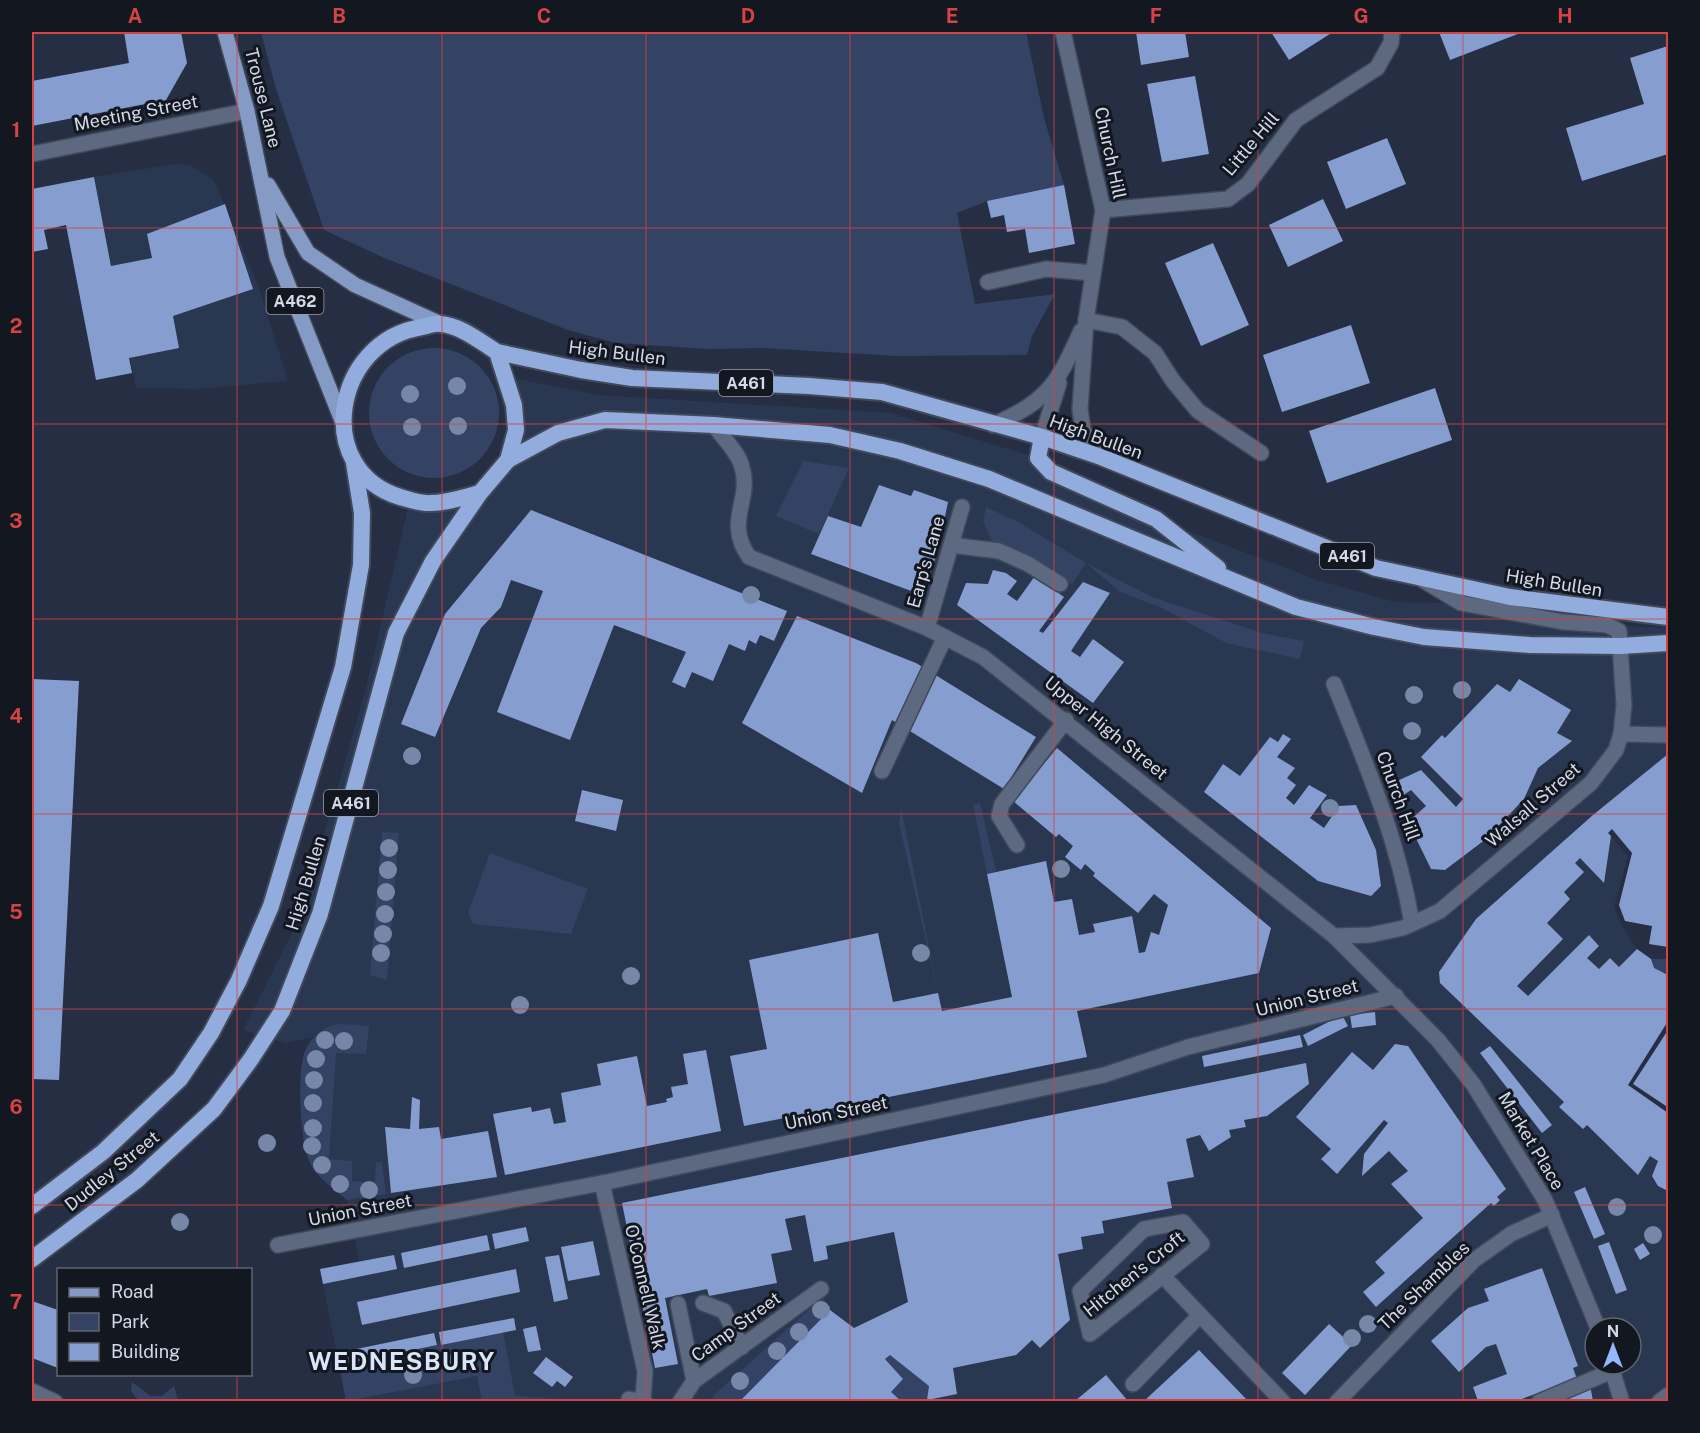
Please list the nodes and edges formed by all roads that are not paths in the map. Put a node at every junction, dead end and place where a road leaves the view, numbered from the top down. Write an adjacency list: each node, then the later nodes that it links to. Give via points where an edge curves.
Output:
1 (225, 32): 4 (main road, Trouse Lane / A462)
2 (1063, 32): 7 (street, Church Hill)
3 (1392, 32): 7 (street, Little Hill, via 1391,43 1377,68 1296,120 1248,184 1228,199)
4 (247, 111): 5 (street, Meeting Street); 6 (main road, Trouse Lane / A462)
5 (32, 154)
6 (262, 174): 11 (main road, Trouse Lane / A462, via 308,253 355,285); 14 (main road, Trouse Lane / A462, via 277,257)
7 (1103, 210): 8 (street, Church Hill)
8 (1093, 273): 9 (street, via 1046,269); 10 (street, Church Hill)
9 (988, 282)
10 (1086, 320): 13 (street, Church Hill); 18 (street, via 1122,327 1155,353 1198,411); 19 (street, Church Hill, via 1080,410 1083,430)
11 (441, 324): 12 (highway, A461, via 470,335); 14 (highway, A461, via 406,329 369,352 349,385)
12 (497, 352): 16 (highway, High Bullen / A461, via 632,378 882,392); 21 (highway, A461, via 514,405 516,430)
13 (1061, 376): 16 (street, Church Hill, via 1046,394 1022,412); 17 (street, Church Hill)
14 (343, 423): 20 (highway, A461)
15 (714, 424): 21 (highway, via 605,420 558,433); 26 (highway, via 830,435 900,452 989,479); 29 (street, Upper High Street, via 742,466 739,542 749,557)
16 (993, 424): 17 (highway, High Bullen / A461)
17 (1042, 437): 19 (highway, High Bullen / A461); 26 (highway, via 1038,458 1051,472 1156,519)
18 (1262, 453)
19 (1101, 457): 25 (highway, High Bullen / A461, via 1376,568)
20 (353, 458): 22 (highway, A461, via 369,479 386,492 428,504); 42 (highway, High Bullen / A461, via 362,513 361,565 343,667 271,906 239,980 211,1033)
21 (508, 460): 22 (highway, A461)
22 (480, 493): 43 (highway, High Bullen / A461, via 433,561 396,633 320,914 282,1011)
23 (962, 507): 24 (street, Earp's Lane)
24 (951, 545): 27 (street, via 999,551); 29 (street, Earp's Lane)
25 (1418, 577): 28 (highway, High Bullen / A461, via 1510,597); 32 (street, via 1461,603 1563,622 1607,625 1619,631)
26 (1235, 582): 32 (highway, via 1296,606 1424,637 1530,645)
27 (1060, 584)
28 (1668, 617)
29 (927, 628): 30 (street, Upper High Street)
30 (945, 637): 34 (street, Upper High Street, via 983,657); 37 (street)
31 (1668, 643): 32 (highway)
32 (1621, 646): 35 (street, Walsall Street)
33 (1334, 684): 39 (street, Church Hill, via 1391,828 1404,873)
34 (1066, 720): 38 (street, via 1002,804 999,816); 40 (street, Upper High Street)
35 (1622, 734): 36 (street); 39 (street, Walsall Street, via 1616,750 1591,783 1440,911)
36 (1668, 735)
37 (882, 771)
38 (1017, 845)
39 (1412, 924): 40 (street, Walsall Street, via 1370,936)
40 (1334, 936): 41 (street, Upper High Street)
41 (1396, 996): 44 (street, Union Street, via 1188,1047 1104,1076); 46 (street, Market Place, via 1450,1053 1473,1084)
42 (180, 1079): 45 (highway, Dudley Street / A461, via 103,1152)
43 (214, 1109): 48 (highway, Dudley Street / A461, via 138,1180)
44 (602, 1183): 47 (street, Union Street); 63 (street, O'Connell Walk, via 645,1371)
45 (32, 1206)
46 (1552, 1215): 54 (street, Market Place); 66 (street, The Shambles, via 1511,1234 1473,1261)
47 (278, 1245)
48 (32, 1259)
49 (1162, 1275): 49 (street, Hitchen's Croft, via 1202,1244 1183,1222 1144,1229 1080,1291 1089,1334); 53 (street)
50 (821, 1289): 55 (street, Camp Street)
51 (703, 1303): 55 (street, via 724,1311)
52 (678, 1304): 58 (street)
53 (1200, 1314): 59 (street); 65 (street)
54 (1593, 1316)
55 (742, 1347): 58 (street, Camp Street)
56 (1592, 1376): 67 (street)
57 (1614, 1376): 68 (street)
58 (694, 1381): 64 (street, Camp Street)
59 (1133, 1384)
60 (32, 1391): 62 (street)
61 (1668, 1395): 69 (street)
62 (55, 1401)
63 (639, 1401)
64 (680, 1401)
65 (1283, 1401)
66 (1337, 1401)
67 (1539, 1401)
68 (1622, 1401)
69 (1659, 1401)

